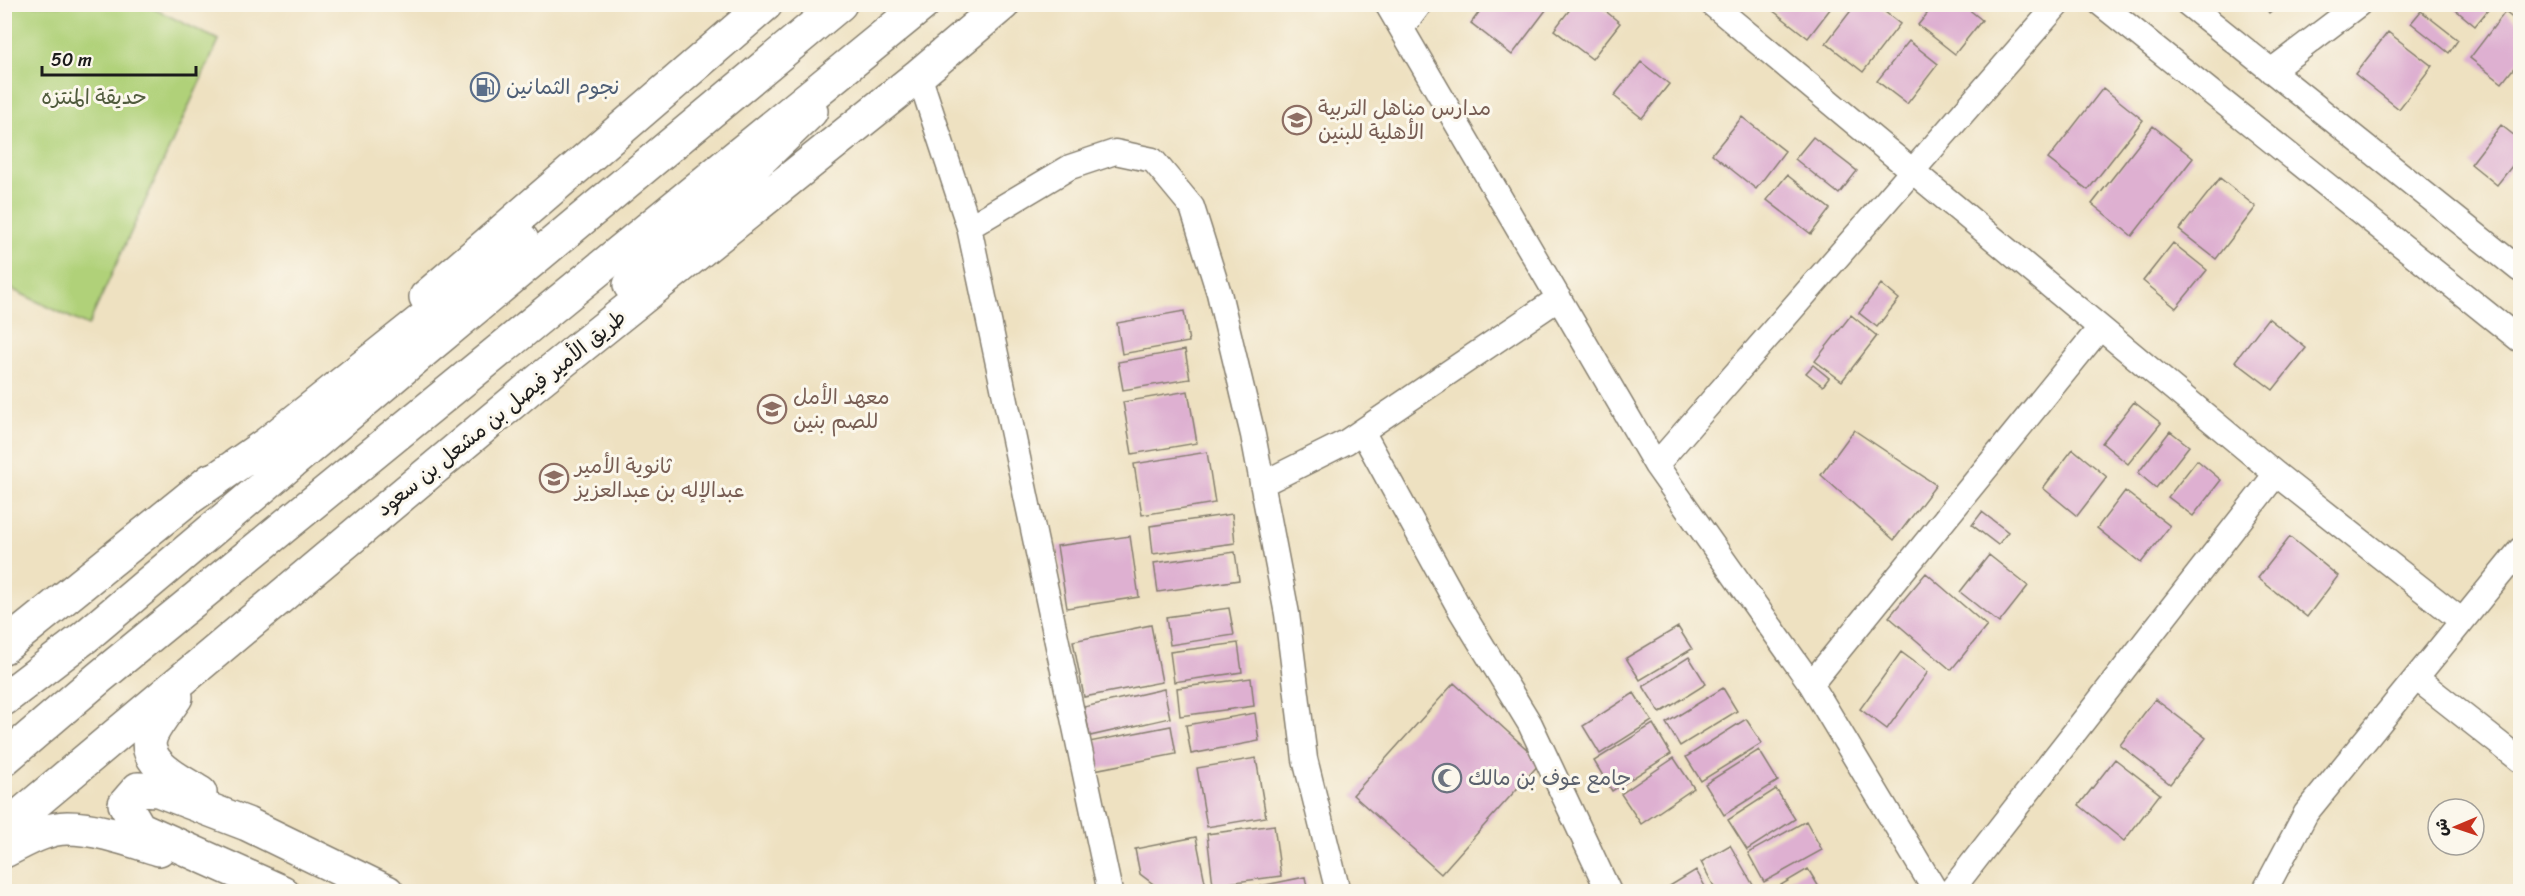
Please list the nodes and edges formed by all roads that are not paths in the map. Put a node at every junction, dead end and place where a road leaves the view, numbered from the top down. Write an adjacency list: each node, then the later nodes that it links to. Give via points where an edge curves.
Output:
1 (725, 4): 15 (main road)
2 (766, 4): 15 (main road)
3 (839, 4): 29 (main road, via 723,80 268,443); 36 (main road, via 85,637)
4 (923, 4): 14 (main road)
5 (1003, 4): 17 (main road, طريق الأمير فيصل بن مشعل بن سعود)
6 (1387, 4): 13 (street)
7 (1420, 4): 13 (street)
8 (1712, 4): 18 (street)
9 (2058, 4): 18 (street)
10 (2101, 4): 23 (street)
11 (2188, 4): 16 (street)
12 (2359, 4): 16 (street)
13 (1402, 27): 21 (street)
14 (890, 32): 24 (main road, via 764,158 659,255); 37 (main road)
15 (701, 60): 29 (main road, via 285,420)
16 (2271, 71): 20 (street)
17 (919, 75): 19 (street); 24 (main road, طريق الأمير فيصل بن مشعل بن سعود)
18 (1913, 171): 22 (street); 26 (street)
19 (969, 227): 28 (street, via 1070,167 1115,152 1153,160 1191,207 1219,293); 45 (street)
20 (2520, 270)
21 (1559, 298): 25 (street); 26 (street)
22 (2100, 328): 27 (street); 35 (street)
23 (2520, 339)
24 (531, 387): 33 (main road, طريق الأمير فيصل بن مشعل بن سعود)
25 (1362, 431): 28 (street); 47 (street, via 1461,611 1530,724)
26 (1656, 465): 35 (street)
27 (2276, 474): 31 (street); 49 (street)
28 (1262, 484): 46 (street, via 1287,614 1305,759)
29 (189, 498): 32 (main road)
30 (2520, 550): 31 (street)
31 (2462, 621): 34 (street)
32 (5, 647)
33 (194, 670): 39 (main road, via 151,735 150,753 156,764); 40 (main road, طريق الأمير فيصل بن مشعل بن سعود)
34 (2416, 678): 38 (street); 43 (street, via 2306,813)
35 (1811, 684): 48 (street)
36 (4, 699)
37 (4, 759)
38 (2520, 760)
39 (246, 824): 42 (main road, via 158,790 138,789 125,804 139,828); 44 (main road)
40 (4, 829)
41 (4, 851): 42 (main road, via 41,833 66,828 115,836)
42 (268, 885)
43 (2272, 889)
44 (387, 891)
45 (1110, 891)
46 (1338, 891)
47 (1609, 891)
48 (1936, 891)
49 (1950, 891)

